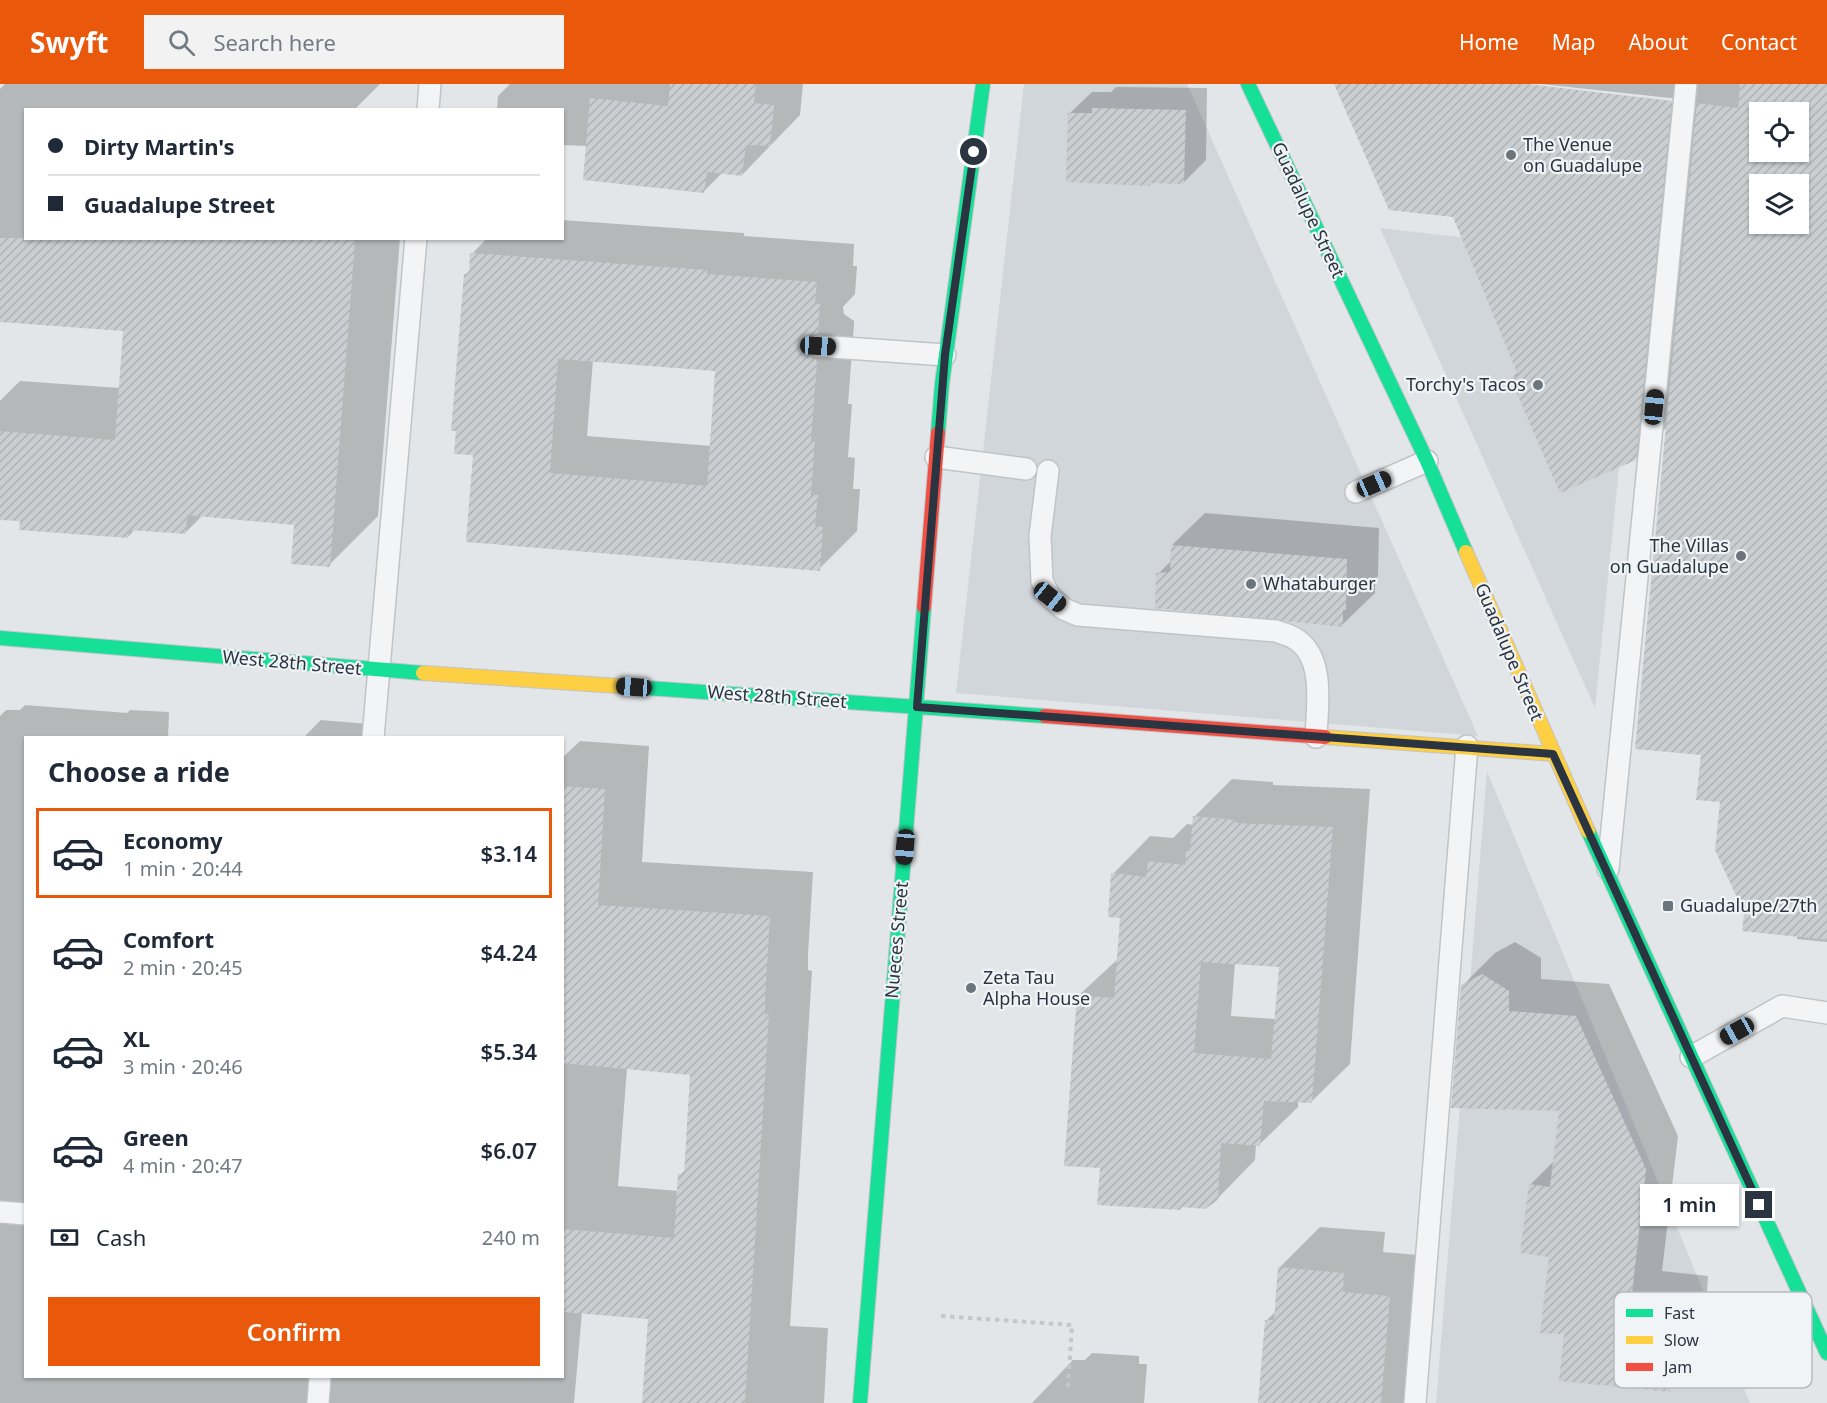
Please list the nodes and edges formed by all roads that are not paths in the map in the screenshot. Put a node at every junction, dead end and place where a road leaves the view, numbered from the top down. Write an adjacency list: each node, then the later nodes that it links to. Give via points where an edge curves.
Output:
1 (430, 84): 5 (lane)
2 (983, 84): 8 (street, Nueces Street)
3 (1248, 84): 10 (street, Guadalupe Street)
4 (1686, 84): 21 (lane)
5 (428, 108)
6 (416, 240): 15 (lane)
7 (818, 346): 8 (lane)
8 (945, 355): 9 (street, Nueces Street)
9 (936, 457): 11 (lane); 16 (street, Nueces Street)
10 (1427, 461): 13 (lane); 20 (street, Guadalupe Street)
11 (1026, 469)
12 (1048, 471): 18 (lane, via 1040,536 1042,581 1050,597 1078,615 1276,632 1295,638 1315,669)
13 (1356, 492)
14 (0, 638): 15 (street, West 28th Street)
15 (378, 670): 16 (street, West 28th Street); 17 (lane)
16 (917, 707): 18 (street, West 28th Street); 31 (street, Nueces Street)
17 (372, 736)
18 (1316, 737): 19 (street, West 28th Street)
19 (1467, 746): 20 (street, West 28th Street); 32 (lane)
20 (1553, 754): 21 (street, Guadalupe Street)
21 (1607, 873): 23 (street, Guadalupe Street)
22 (1827, 1013): 23 (lane, via 1782,1006)
23 (1691, 1057): 26 (street, Guadalupe Street)
24 (0, 1212): 25 (lane)
25 (24, 1214)
26 (1799, 1292)
27 (1812, 1320): 28 (street, Guadalupe Street)
28 (1827, 1353)
29 (320, 1378): 30 (lane)
30 (318, 1403)
31 (860, 1403)
32 (1415, 1403)

